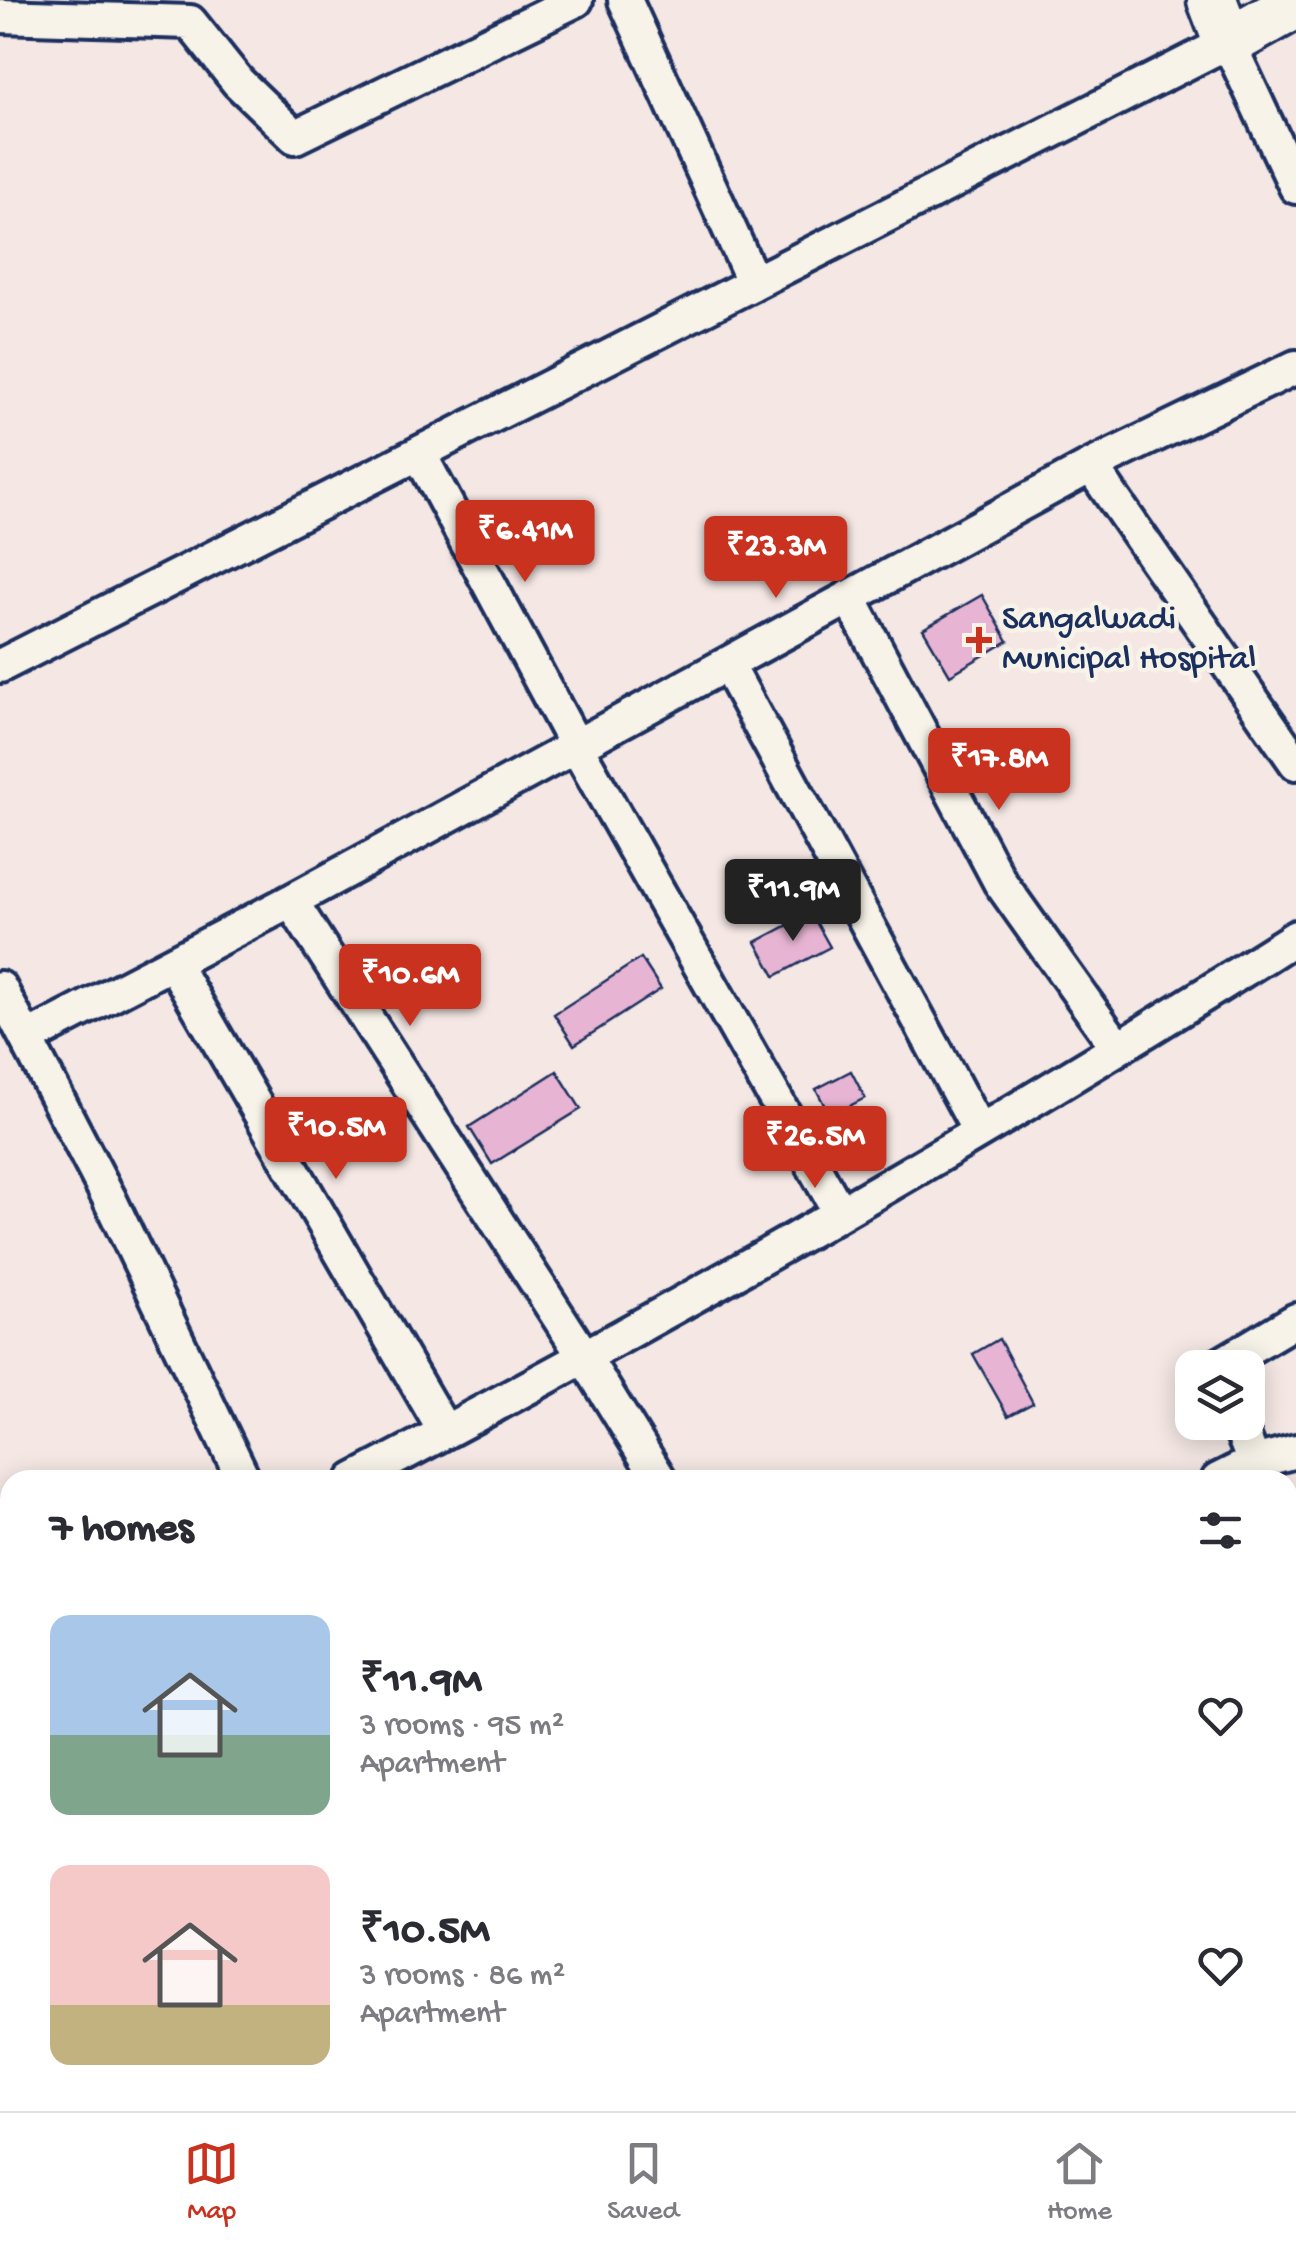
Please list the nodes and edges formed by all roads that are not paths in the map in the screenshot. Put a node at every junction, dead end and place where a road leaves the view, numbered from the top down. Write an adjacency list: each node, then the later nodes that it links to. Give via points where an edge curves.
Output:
1 (576, 0): 4 (street, via 296,137 238,82 190,22)
2 (625, 0): 7 (street)
3 (1296, 4): 5 (main road)
4 (0, 16)
5 (1220, 21): 6 (street); 7 (street)
6 (1296, 187)
7 (754, 283): 9 (street)
8 (1296, 367): 10 (street)
9 (418, 453): 13 (street); 14 (street)
10 (1090, 466): 11 (street); 15 (street)
11 (849, 597): 12 (street); 21 (street, via 1000,882)
12 (727, 664): 14 (street); 22 (street)
13 (0, 666)
14 (576, 746): 16 (street); 23 (street)
15 (1296, 763)
16 (291, 901): 18 (street); 26 (street)
17 (1296, 937): 21 (street)
18 (173, 963): 20 (street); 27 (street)
19 (0, 988): 20 (street)
20 (28, 1038): 31 (street)
21 (1118, 1048): 22 (street)
22 (979, 1131): 23 (street)
23 (840, 1213): 26 (street)
24 (1296, 1320): 25 (street)
25 (1245, 1350)
26 (585, 1358): 27 (street); 33 (street)
27 (445, 1432): 32 (street)
28 (1245, 1440): 30 (street)
29 (1296, 1452): 30 (street)
30 (1254, 1462): 34 (street)
31 (239, 1470)
32 (373, 1470)
33 (654, 1470)
34 (1238, 1470)

